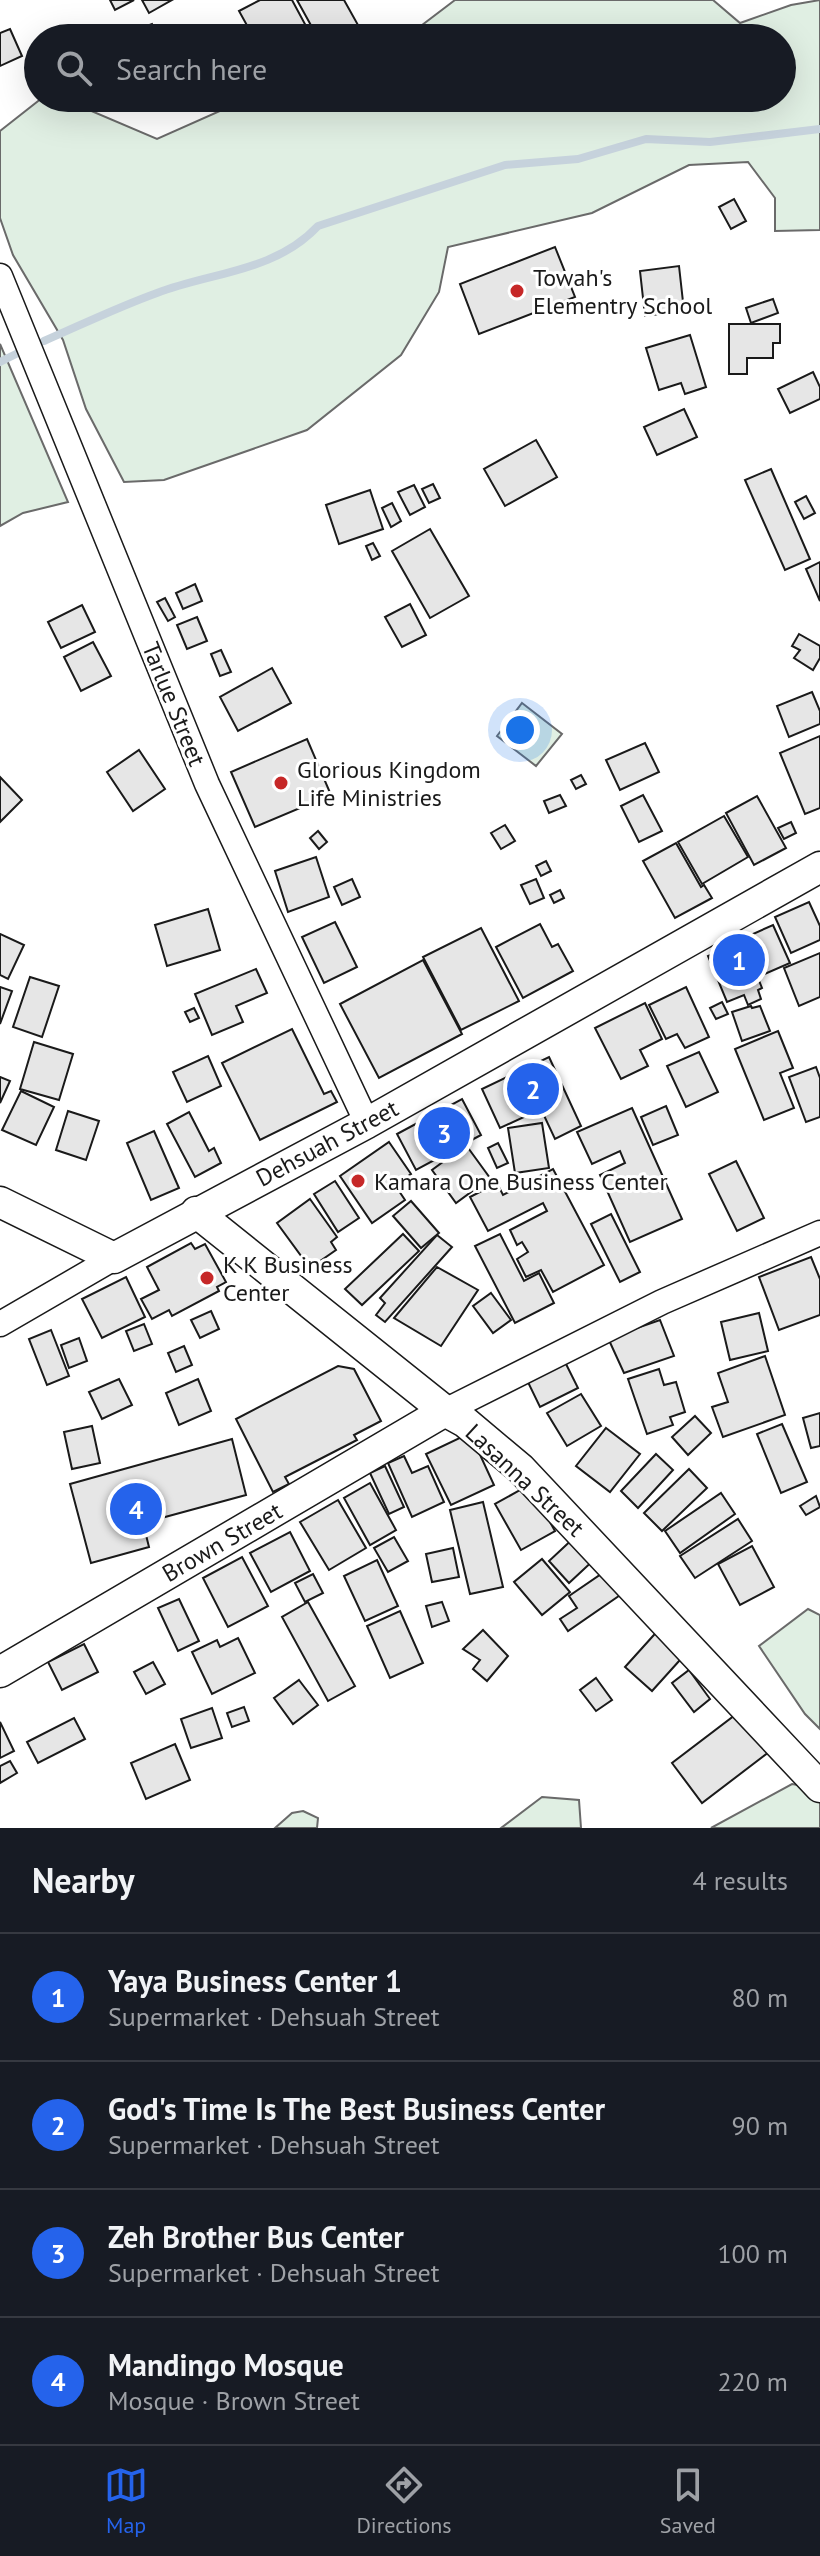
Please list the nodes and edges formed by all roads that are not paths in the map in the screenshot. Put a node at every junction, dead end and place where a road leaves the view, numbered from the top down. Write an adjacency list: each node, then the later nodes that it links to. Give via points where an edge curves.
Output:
1 (0, 276): 3 (street, Tarlue Street, via 207,784)
2 (820, 867): 3 (street, Dehsuah Street)
3 (367, 1123): 5 (street, Dehsuah Street)
4 (0, 1202): 7 (street)
5 (196, 1212): 7 (street, Dehsuah Street); 9 (street, Lasanna Street)
6 (820, 1233): 9 (street, via 662,1302)
7 (114, 1258): 8 (street, Dehsuah Street)
8 (0, 1324)
9 (445, 1411): 10 (street, Brown Street); 11 (street, Lasanna Street, via 521,1469)
10 (0, 1672)
11 (820, 1787)

